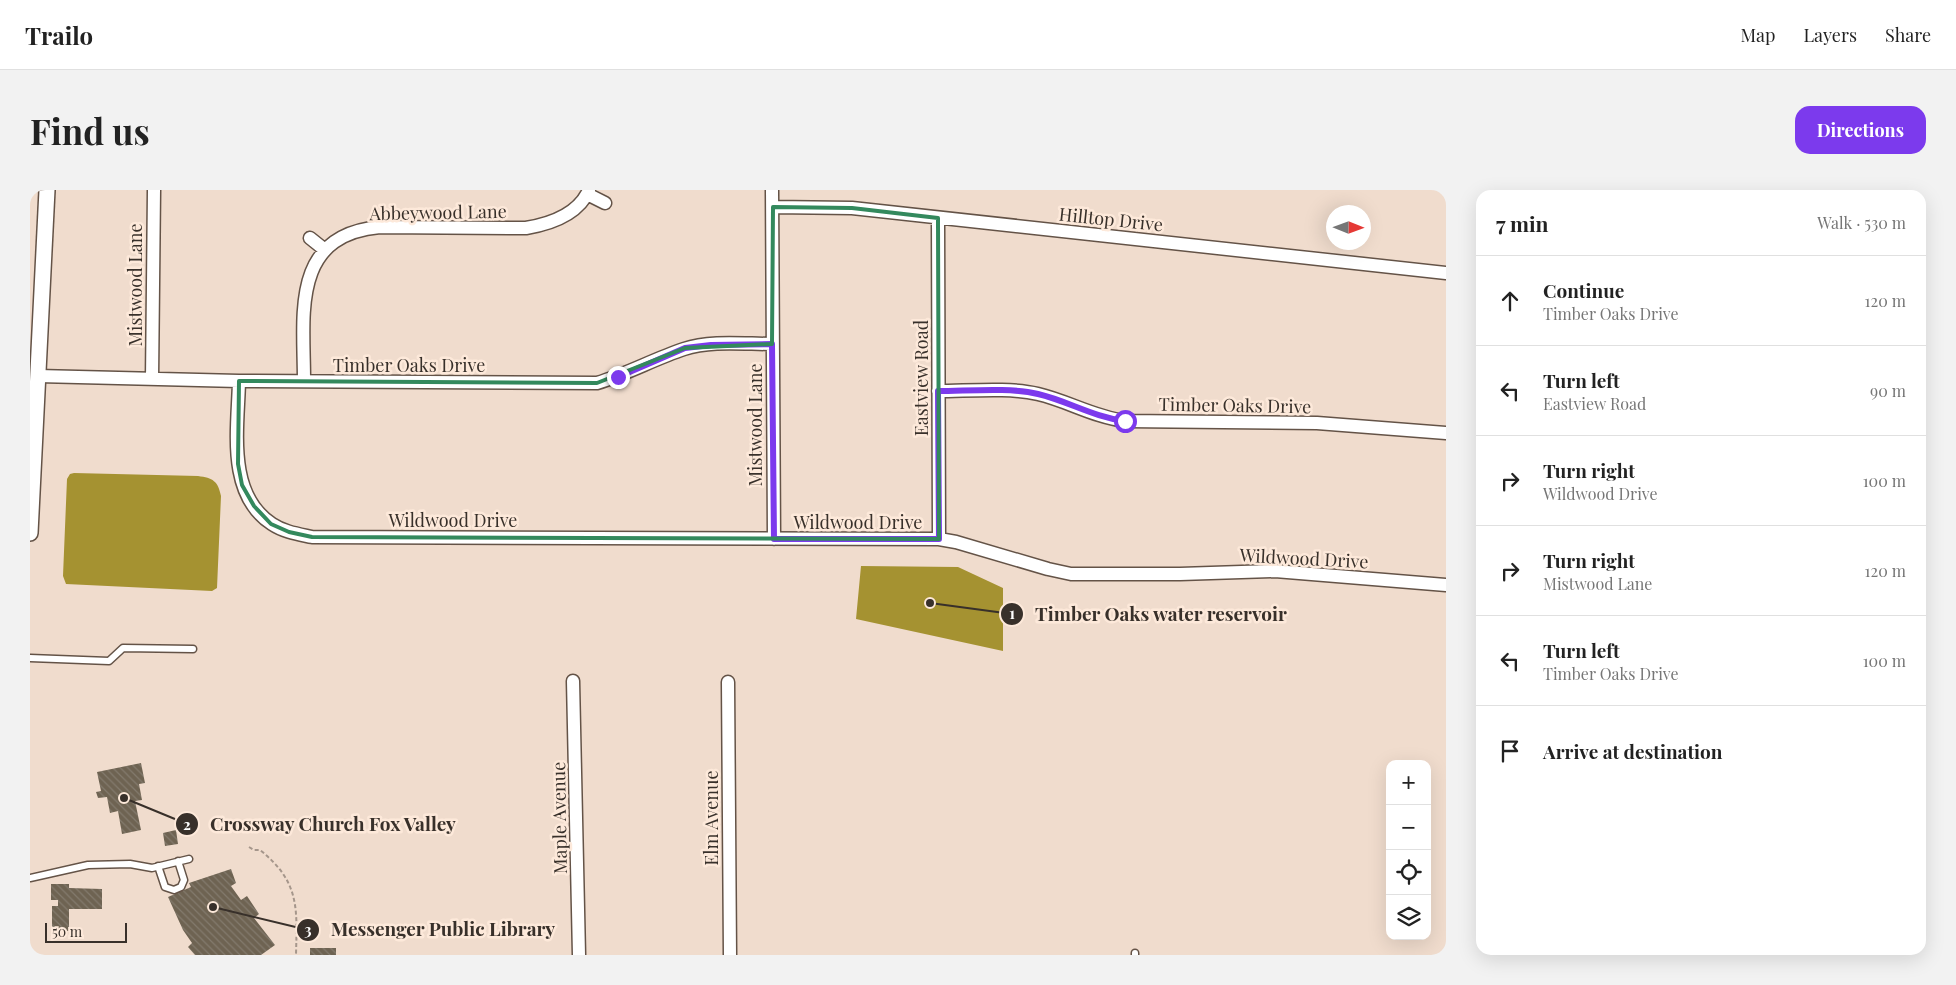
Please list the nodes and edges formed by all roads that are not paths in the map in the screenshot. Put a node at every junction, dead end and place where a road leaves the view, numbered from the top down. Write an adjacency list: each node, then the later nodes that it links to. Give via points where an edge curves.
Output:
1 (47, 190): 12 (street)
2 (154, 190): 13 (street, Mistwood Lane)
3 (772, 190): 6 (street, Mistwood Lane)
4 (588, 192): 5 (street); 9 (street, Abbeywood Lane, via 580,204 560,219 542,226 364,229 337,240)
5 (605, 202)
6 (772, 207): 7 (street, Hilltop Drive, via 852,208); 11 (street, Mistwood Lane)
7 (938, 218): 10 (street, Hilltop Drive); 16 (street, Eastview Road)
8 (310, 238): 9 (street)
9 (325, 250): 15 (street, Abbeywood Lane, via 313,267 306,287)
10 (1446, 273)
11 (772, 344): 15 (street, Timber Oaks Drive, via 685,348 597,383); 19 (street, Mistwood Lane)
12 (38, 376): 13 (street, Timber Oaks Drive); 18 (street)
13 (152, 380): 14 (street, Timber Oaks Drive)
14 (239, 381): 15 (street, Timber Oaks Drive); 19 (street, Wildwood Drive, via 238,464 242,485 254,506 271,524 289,532 312,537)
15 (304, 381)
16 (938, 391): 17 (street, Timber Oaks Drive, via 1038,394 1105,418 1125,421 1317,423); 20 (street, Eastview Road)
17 (1446, 433)
18 (30, 533)
19 (774, 539): 20 (street, Wildwood Drive)
20 (939, 539): 21 (street, Wildwood Drive, via 1071,574 1275,571)
21 (1446, 585)
22 (193, 649): 23 (lane, via 123,648 110,661)
23 (30, 658)
24 (574, 680): 30 (street, Maple Avenue)
25 (728, 682): 31 (street, Elm Avenue)
26 (189, 859): 27 (lane)
27 (178, 861): 28 (lane); 28 (lane, via 184,880 181,887 174,890 165,887)
28 (158, 866): 29 (lane, via 106,863)
29 (30, 878)
30 (579, 955)
31 (730, 955)

